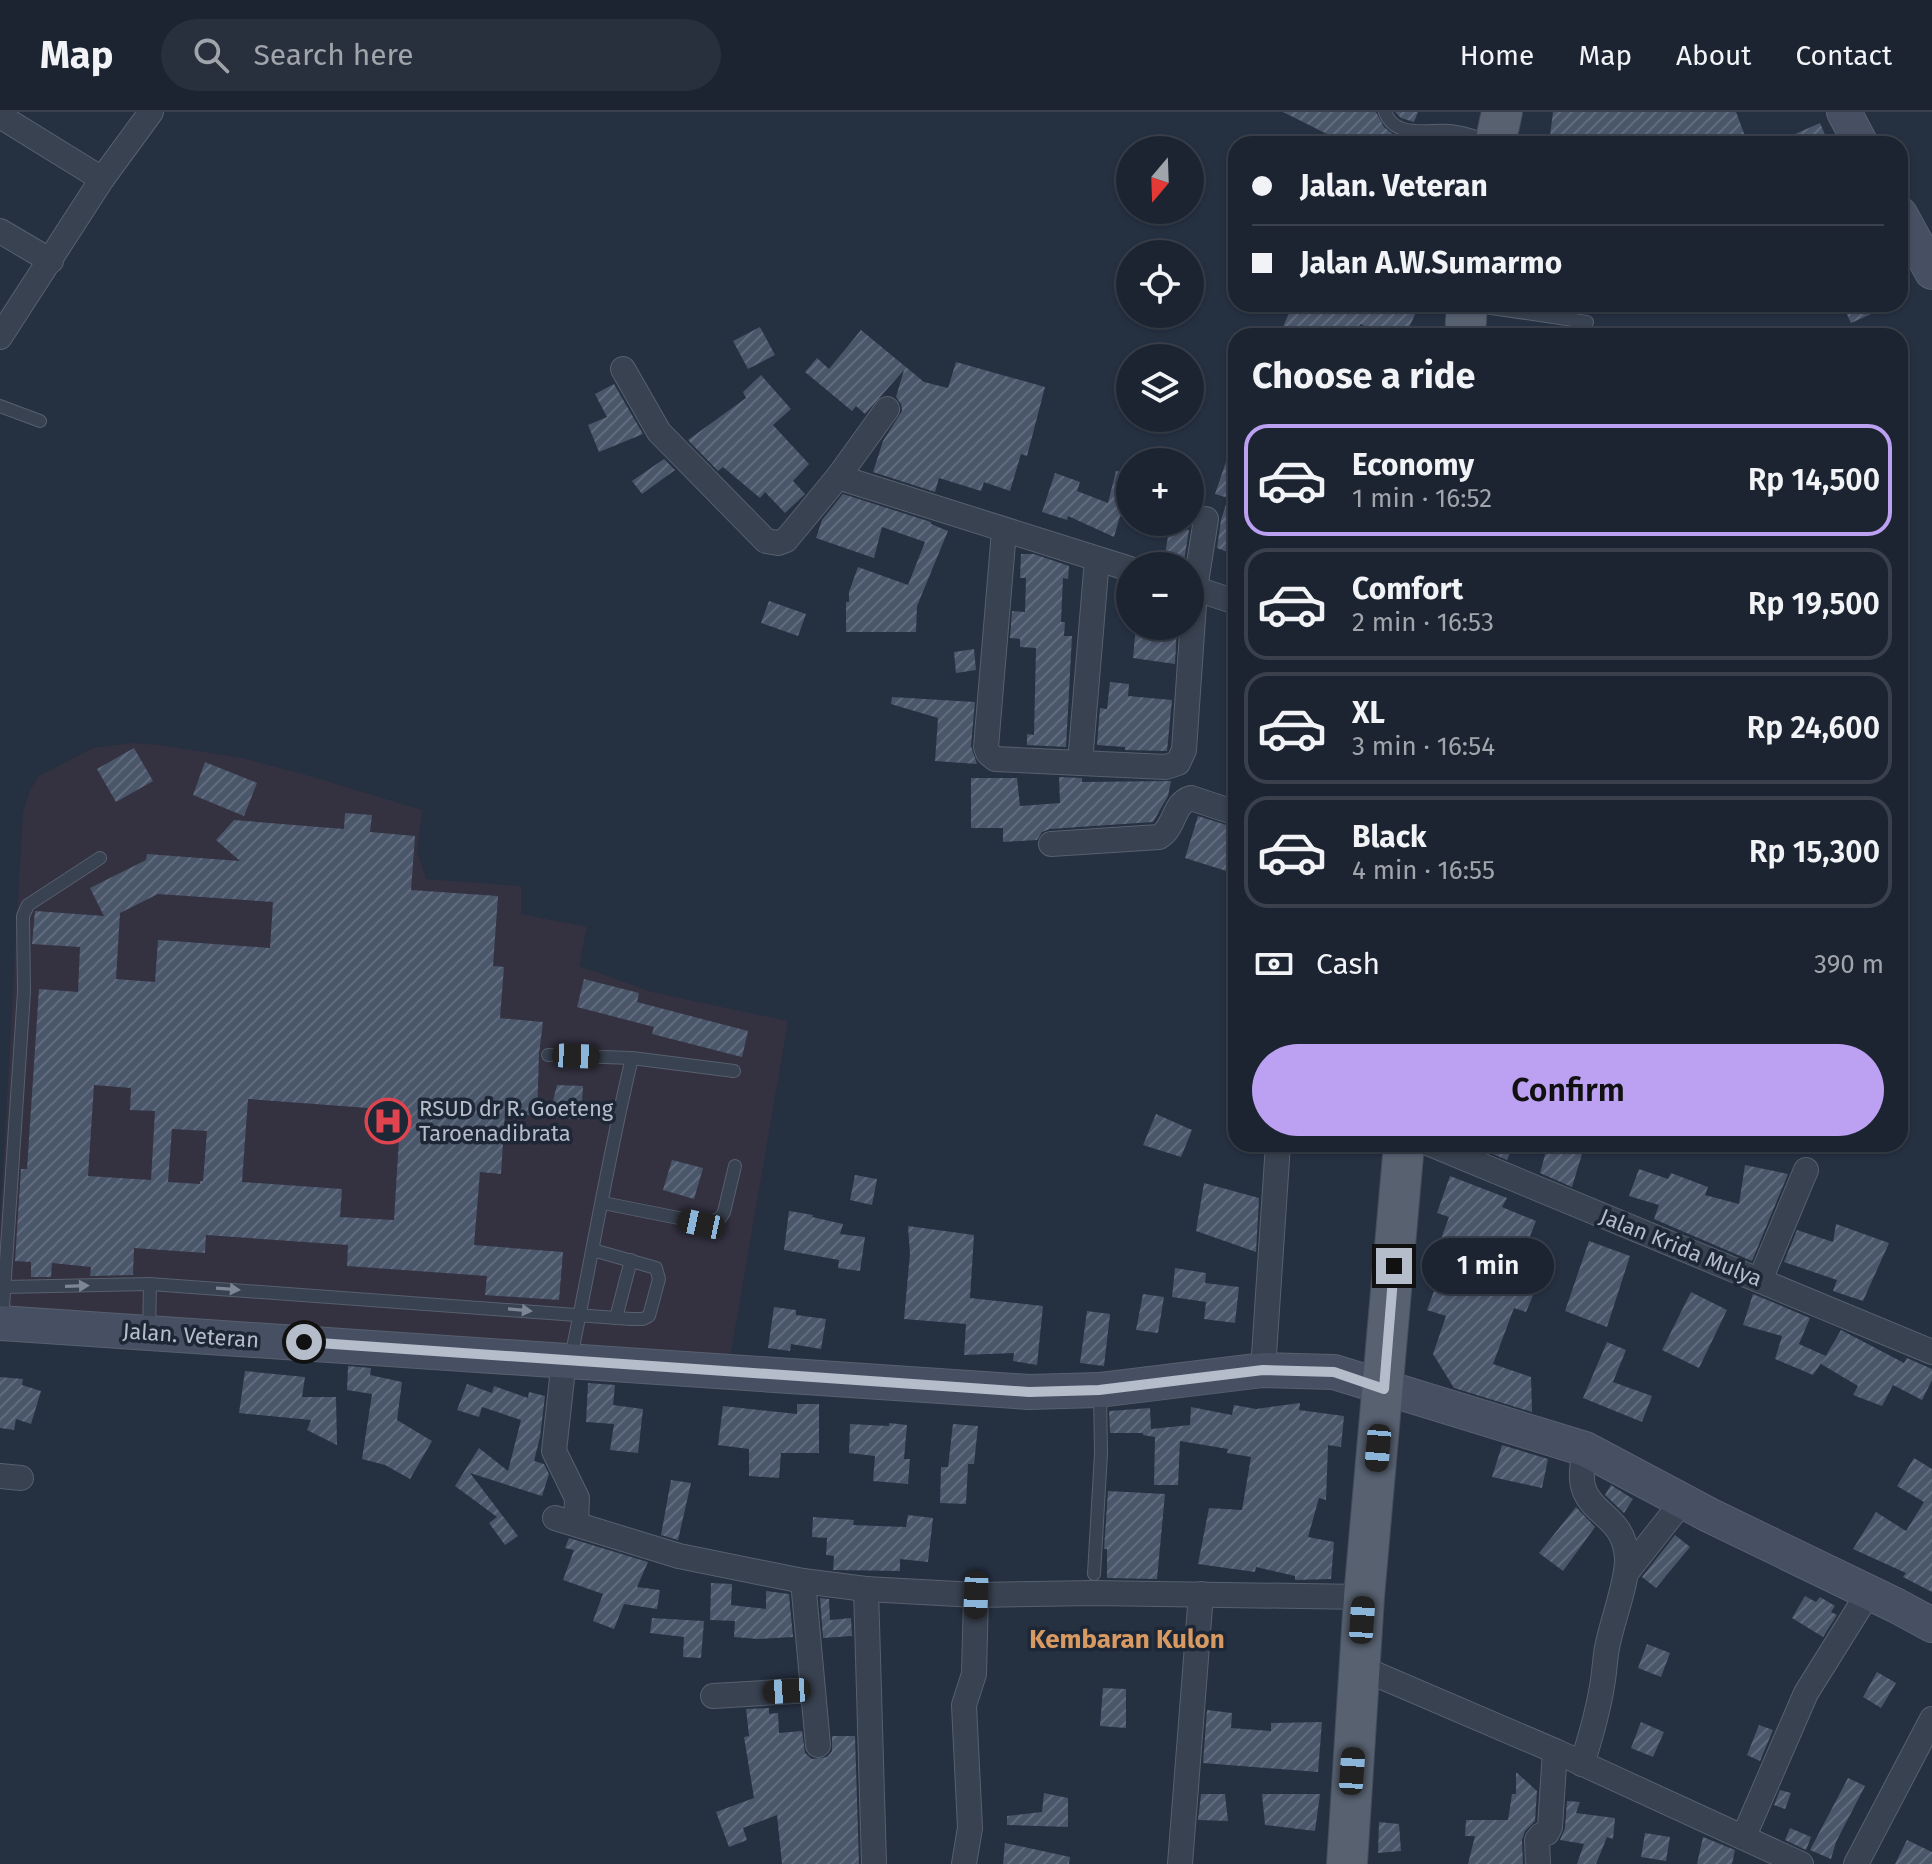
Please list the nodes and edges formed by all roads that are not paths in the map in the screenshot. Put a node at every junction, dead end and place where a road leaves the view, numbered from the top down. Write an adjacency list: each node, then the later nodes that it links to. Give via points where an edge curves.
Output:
1 (151, 112): 9 (street)
2 (1385, 112): 6 (lane, via 1409,132)
3 (1502, 112): 7 (main road)
4 (1844, 112): 8 (street)
5 (0, 116): 9 (street)
6 (1470, 136)
7 (1497, 136)
8 (1857, 136)
9 (102, 179): 13 (street)
10 (1908, 225): 12 (street)
11 (0, 231): 13 (street)
12 (1928, 254)
13 (51, 261): 16 (street)
14 (1520, 312): 15 (lane)
15 (1587, 322)
16 (1, 335)
17 (623, 369): 21 (street, via 659,432 766,541 786,540)
18 (0, 406): 20 (lane)
19 (887, 409): 21 (street)
20 (40, 421)
21 (838, 477): 23 (street)
22 (1206, 519): 24 (street)
23 (1004, 531): 25 (street); 30 (street, via 988,753 1001,761)
24 (1200, 552)
25 (1097, 559): 26 (street); 30 (street)
26 (1116, 565)
27 (1204, 592): 28 (street)
28 (1228, 599)
29 (1190, 640): 30 (street, via 1184,750 1178,763)
30 (1080, 763)
31 (1228, 810): 32 (street, via 1191,798 1178,806 1170,828 1159,837)
32 (1051, 844)
33 (100, 858): 47 (lane, via 32,902 23,916 24,992)
34 (548, 1055): 35 (lane)
35 (632, 1058): 36 (lane); 42 (lane)
36 (734, 1071)
37 (1277, 1152): 54 (street)
38 (1403, 1152): 55 (main road)
39 (1449, 1152): 45 (street, Jalan Krida Mulya)
40 (735, 1166): 42 (lane, via 724,1212 709,1224)
41 (1806, 1170): 45 (street)
42 (603, 1203): 43 (lane)
43 (593, 1250): 44 (lane); 48 (lane)
44 (631, 1260): 49 (lane); 49 (lane, via 656,1268 659,1279 649,1316)
45 (1760, 1280): 52 (street, Jalan Krida Mulya)
46 (150, 1284): 47 (lane, one-way to 46); 48 (lane, one-way to 48); 51 (lane)
47 (4, 1287): 50 (lane)
48 (580, 1315): 49 (lane); 53 (lane)
49 (616, 1318)
50 (1, 1323): 51 (street, Jalan. Veteran)
51 (149, 1332): 53 (street, Jalan. Veteran)
52 (1932, 1352)
53 (567, 1360): 56 (street, Jalan. Veteran, via 1029,1392); 61 (street, via 554,1451 577,1498 566,1521 669,1553)
54 (1263, 1370): 55 (street, Jalan. Veteran, via 1334,1372); 56 (street, Jalan. Veteran)
55 (1384, 1389): 57 (street, Jalan. Veteran); 66 (main road)
56 (1099, 1390): 60 (lane)
57 (1585, 1449): 58 (street, Jalan. Veteran); 59 (street, via 1584,1490 1624,1541)
58 (1682, 1502): 59 (street); 63 (street, Jalan. Veteran)
59 (1626, 1573): 74 (street)
60 (1094, 1574)
61 (803, 1581): 62 (street); 69 (street)
62 (866, 1589): 65 (street); 76 (street)
63 (1869, 1592): 67 (street, Jalan. Veteran); 75 (street, via 1806,1693)
64 (1201, 1594): 65 (street); 66 (street); 78 (street)
65 (976, 1595): 77 (street, via 974,1674 964,1705 970,1828)
66 (1364, 1597): 68 (main road)
67 (1932, 1625)
68 (1359, 1667): 73 (street); 79 (main road)
69 (812, 1690): 70 (street); 72 (street)
70 (713, 1696)
71 (1932, 1719): 82 (street)
72 (818, 1745)
73 (1555, 1751): 74 (street); 80 (street, via 1550,1827 1538,1837)
74 (1582, 1764): 75 (street)
75 (1744, 1836): 81 (street)
76 (874, 1864)
77 (964, 1864)
78 (1180, 1864)
79 (1347, 1864)
80 (1538, 1864)
81 (1801, 1864)
82 (1856, 1864)

